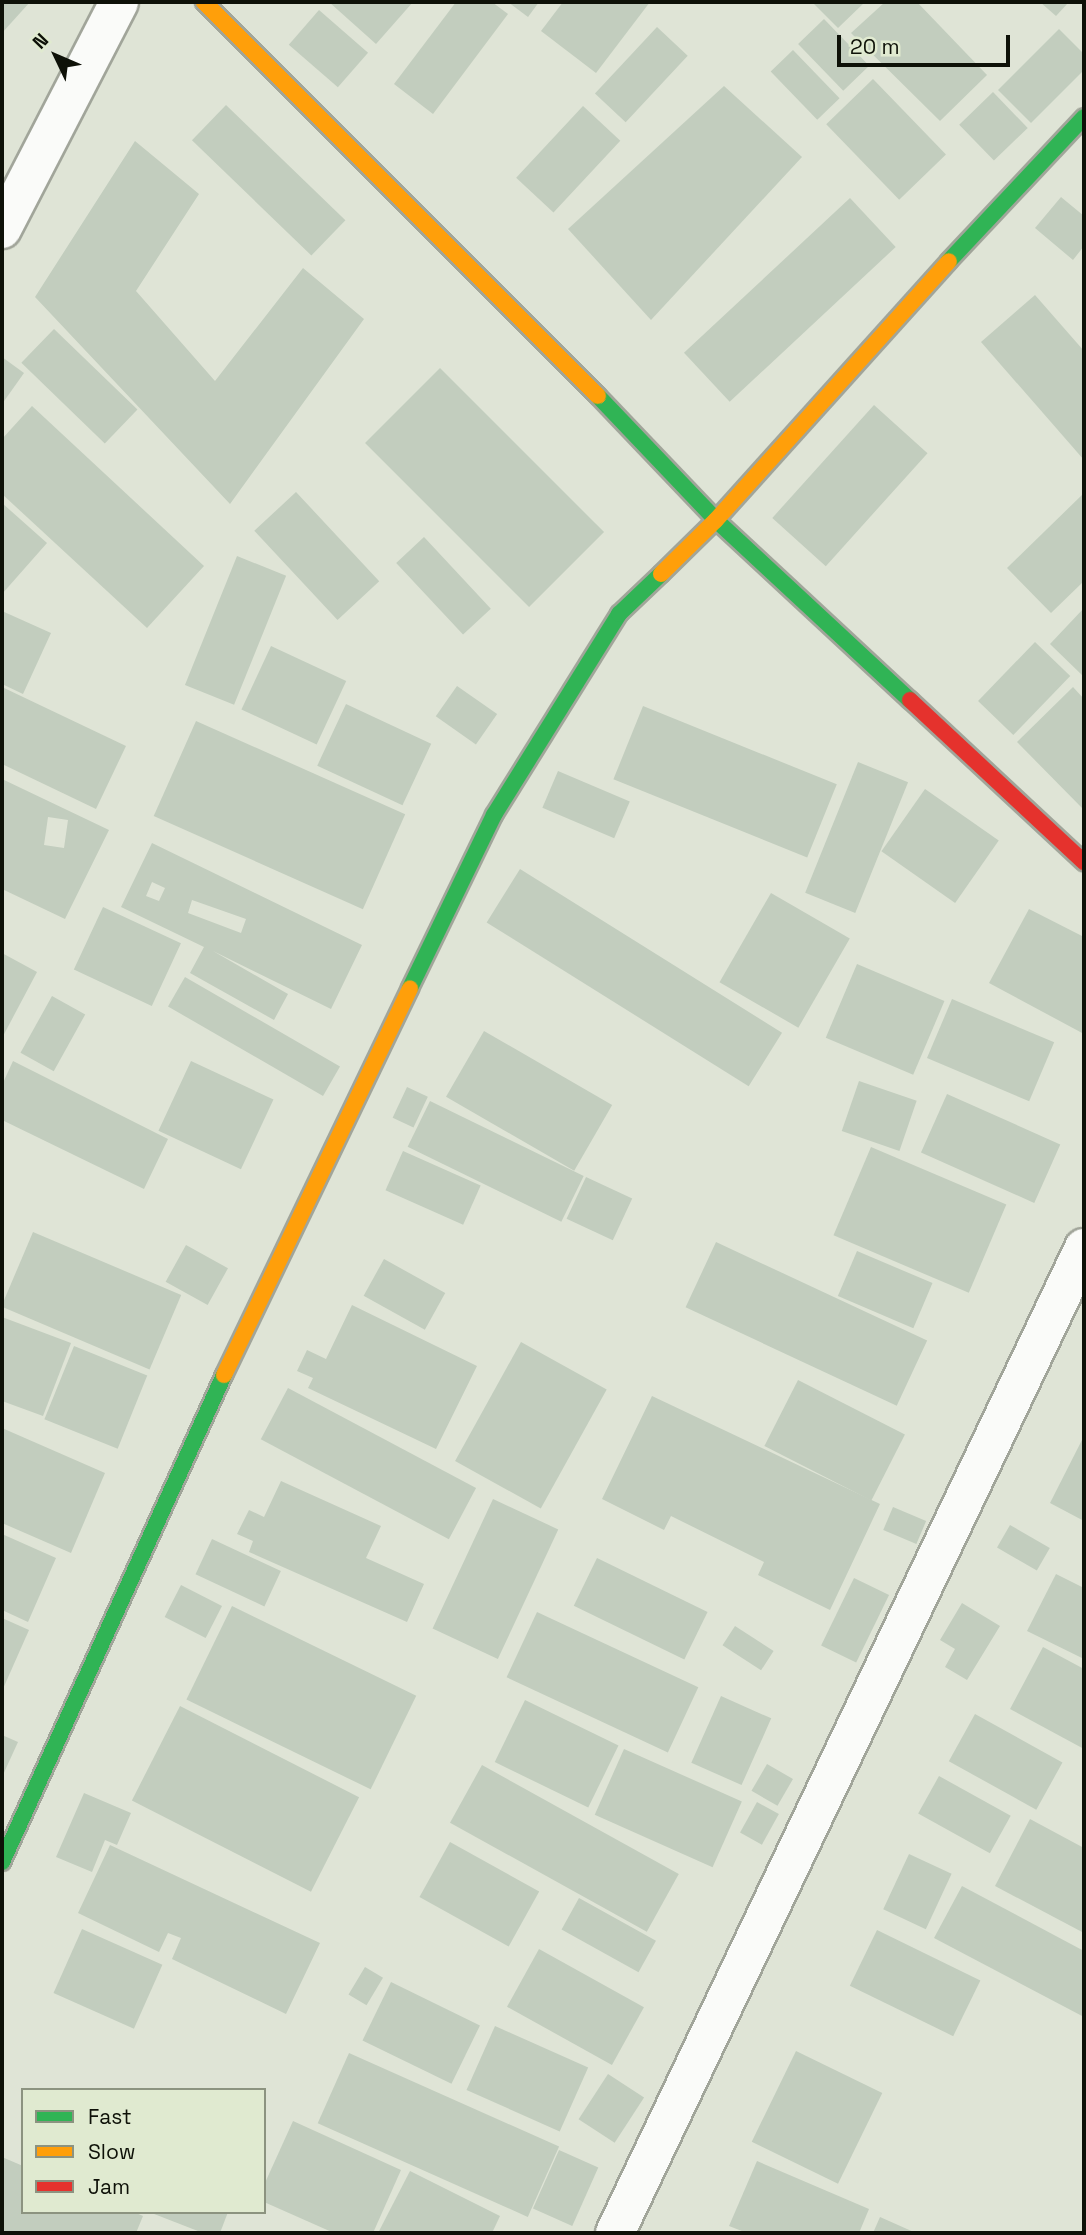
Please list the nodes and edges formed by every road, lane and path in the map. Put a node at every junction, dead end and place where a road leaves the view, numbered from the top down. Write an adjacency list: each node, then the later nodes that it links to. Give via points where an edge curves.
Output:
1 (118, 2): 4 (street)
2 (204, 2): 5 (street, via 572,369)
3 (1084, 117): 5 (street, via 884,330)
4 (2, 229)
5 (716, 520): 6 (street); 8 (street, via 619,614 494,815 253,1311)
6 (1084, 862)
7 (1084, 1248): 9 (street)
8 (2, 1862)
9 (615, 2233)

